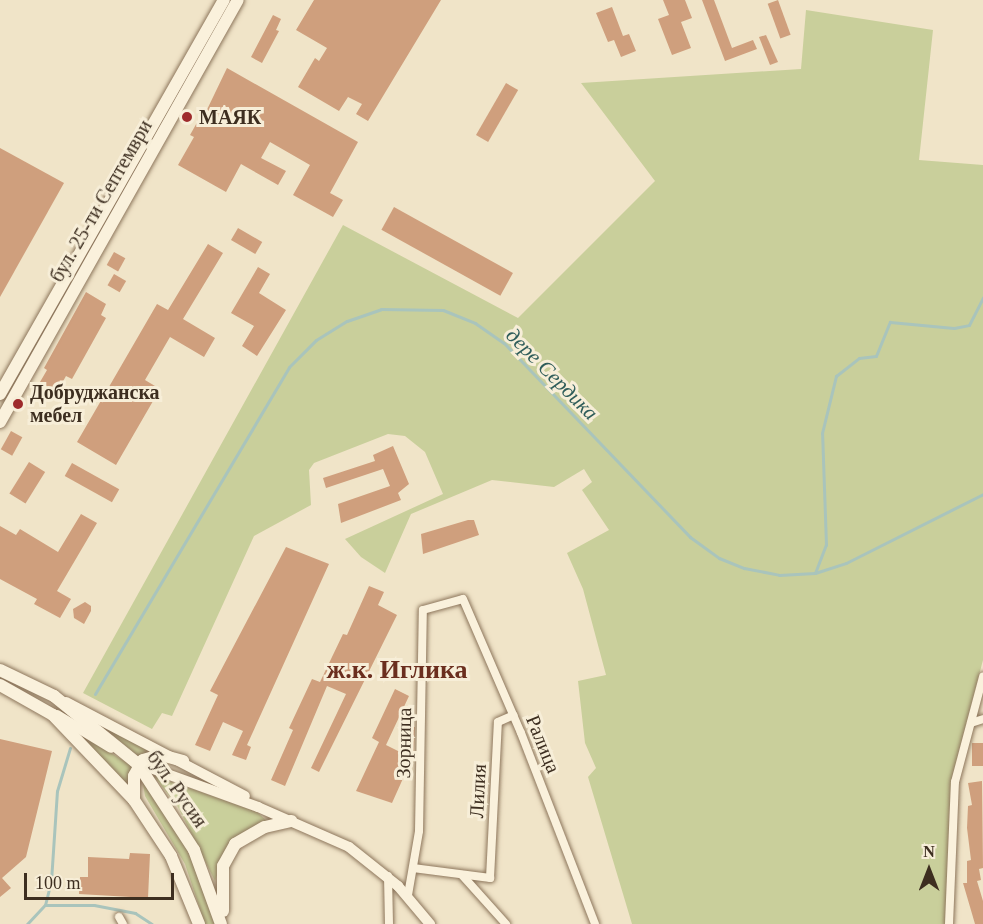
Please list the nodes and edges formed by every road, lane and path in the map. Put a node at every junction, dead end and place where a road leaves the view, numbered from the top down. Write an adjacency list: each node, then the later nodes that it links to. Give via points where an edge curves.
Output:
1 (224, 0): 3 (main road, бул. 25-ти Септември)
2 (238, 0): 4 (main road, бул. 25-ти Септември)
3 (0, 394)
4 (0, 422)
5 (442, 604): 11 (street, Ралица, via 463,599); 18 (street, Зорница, via 423,610 419,831)
6 (0, 670): 9 (main road, бул. Русия)
7 (983, 677): 13 (street)
8 (0, 686): 10 (main road, бул. Русия)
9 (54, 696): 14 (street); 15 (main road, бул. Русия)
10 (44, 708): 15 (street); 16 (main road, бул. Русия)
11 (514, 715): 19 (street, Лилия, via 498,722 489,878); 27 (street, Ралица)
12 (983, 719): 13 (street)
13 (970, 723): 28 (street, via 955,782)
14 (183, 761): 15 (main road, via 161,755); 17 (street)
15 (138, 764): 16 (main road); 17 (street); 23 (main road, бул. Русия, via 194,850)
16 (134, 800): 22 (main road, бул. Русия, via 171,855)
17 (291, 821): 20 (street, via 349,847); 23 (main road, via 244,837 228,854 222,879)
18 (413, 868): 19 (street); 21 (street, Зорница)
19 (462, 875): 26 (street)
20 (388, 876): 21 (street); 24 (street)
21 (408, 895): 25 (street)
22 (199, 924)
23 (222, 924)
24 (389, 924)
25 (430, 924)
26 (506, 924)
27 (595, 924)
28 (949, 924)

